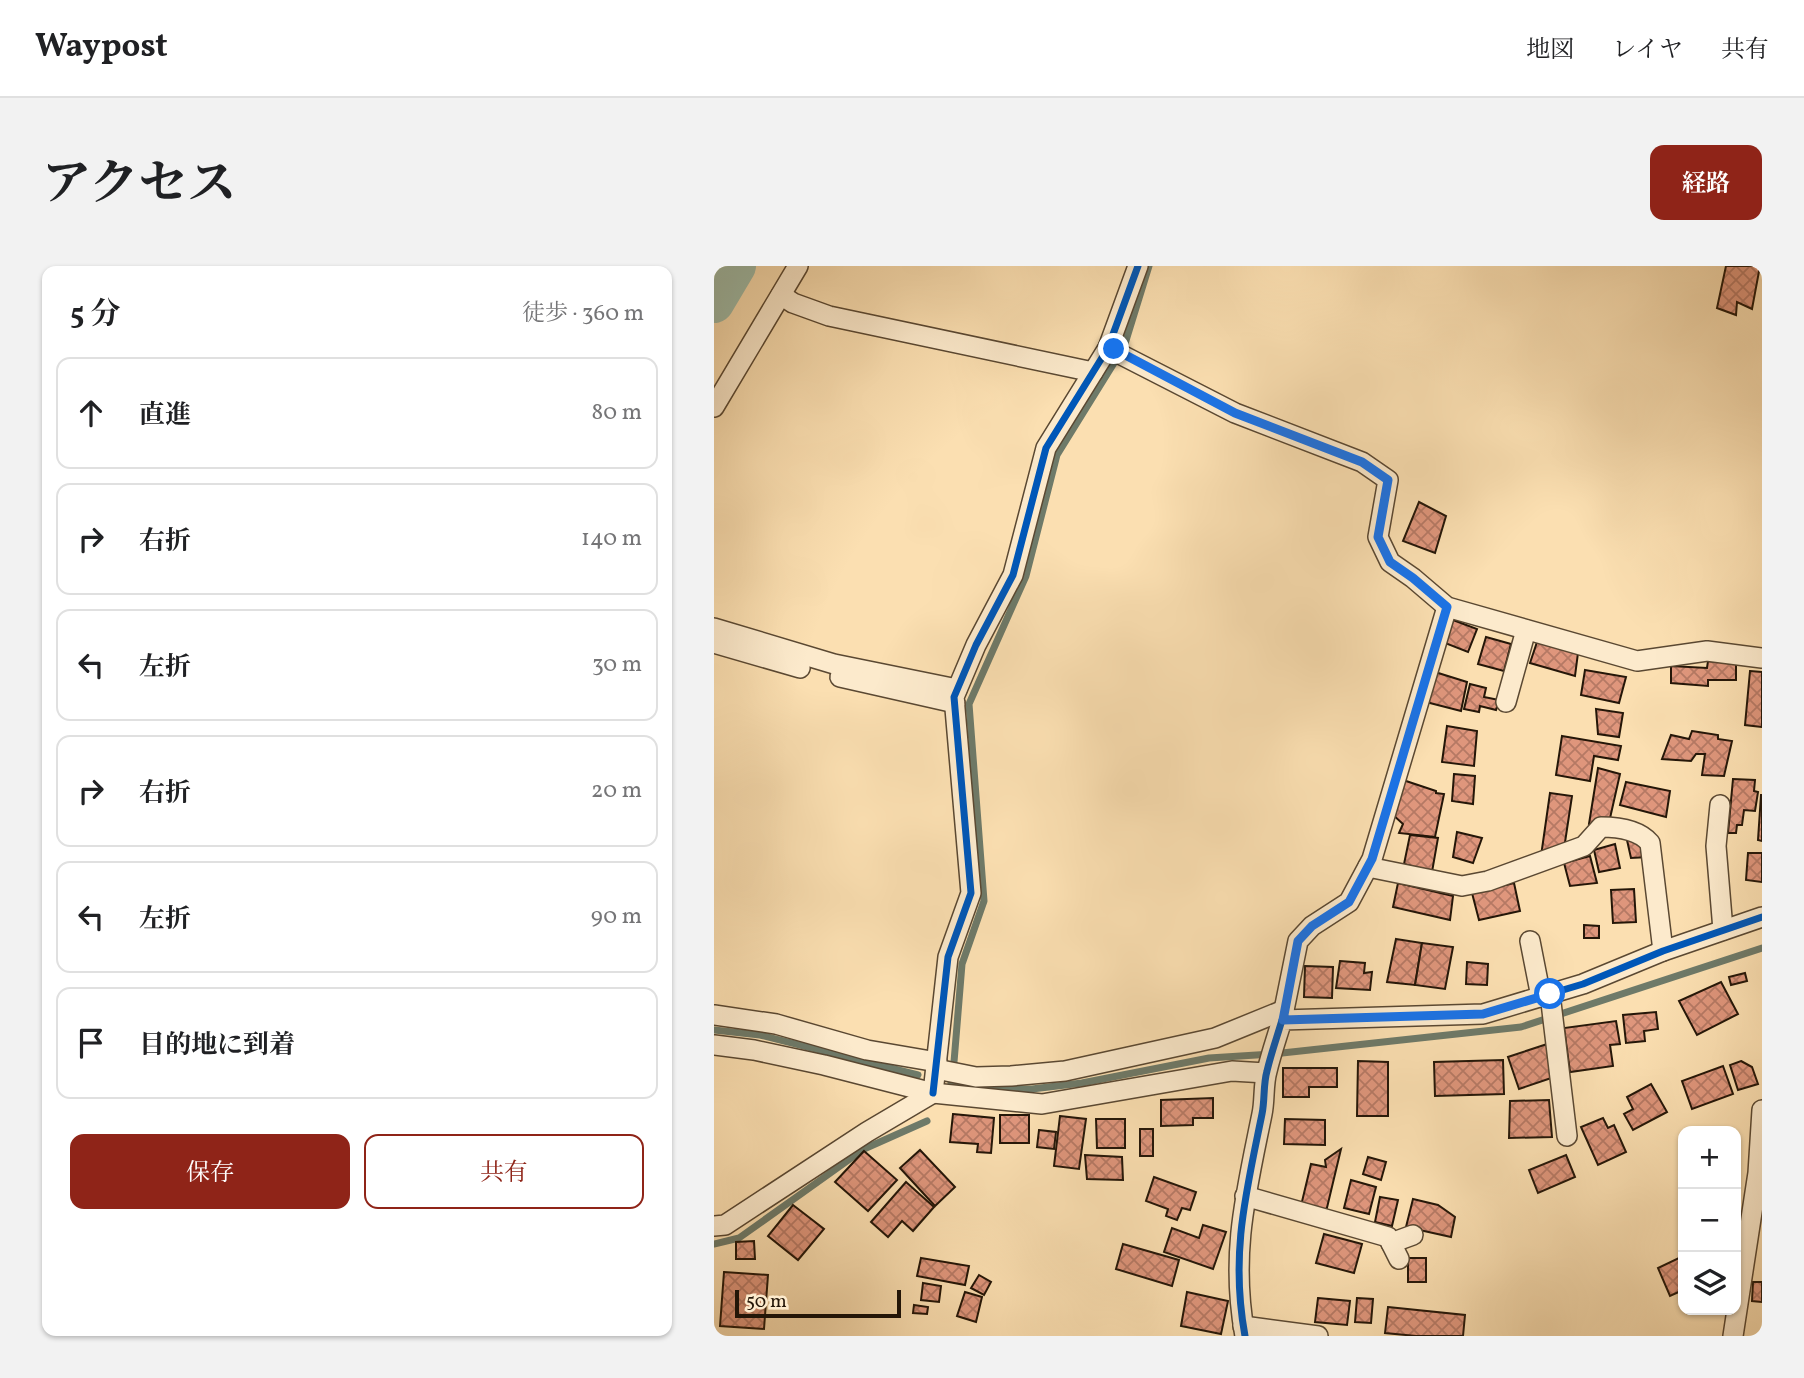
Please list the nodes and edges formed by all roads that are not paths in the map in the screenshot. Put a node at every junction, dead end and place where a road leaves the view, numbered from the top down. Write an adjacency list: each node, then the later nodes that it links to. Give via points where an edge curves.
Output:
1 (798, 266): 3 (street)
2 (1138, 266): 4 (street)
3 (781, 295): 5 (street, via 829,316); 6 (street)
4 (1111, 348): 5 (street); 7 (street, via 1235,413 1362,462 1388,480 1378,537 1390,562)
5 (1093, 372): 12 (street, via 1046,448 1013,575 976,645)
6 (714, 407)
7 (1447, 607): 9 (street); 15 (street)
8 (714, 628): 12 (street)
9 (1527, 630): 11 (street, via 1637,661 1707,651); 13 (street)
10 (714, 643): 12 (street, via 882,688)
11 (1762, 658)
12 (956, 696): 24 (street, via 971,892 948,957)
13 (1506, 702)
14 (1720, 805): 17 (street, via 1716,846)
15 (1368, 867): 19 (street, via 1462,886 1489,881 1584,846 1601,827 1616,827 1650,843); 22 (street, via 1349,902 1298,941)
16 (1762, 917): 17 (street)
17 (1723, 930): 19 (street)
18 (1530, 941): 20 (street)
19 (1663, 951): 20 (street)
20 (1547, 998): 22 (street, via 1483,1014); 28 (street, via 1556,1032)
21 (714, 1015): 24 (street, via 776,1024)
22 (1282, 1020): 24 (street, via 1065,1071 975,1077); 25 (street)
23 (714, 1045): 26 (street, via 754,1050)
24 (936, 1066): 26 (street)
25 (1267, 1071): 26 (street, via 1232,1071 1042,1104); 29 (street, via 1266,1097)
26 (933, 1093): 30 (street, via 725,1225)
27 (1762, 1110): 34 (street, via 1758,1173)
28 (1567, 1136)
29 (1245, 1196): 31 (street, via 1388,1237 1395,1251); 32 (street, via 1238,1249)
30 (714, 1226)
31 (1413, 1235)
32 (1244, 1331): 33 (street)
33 (1318, 1336)
34 (1733, 1336)

